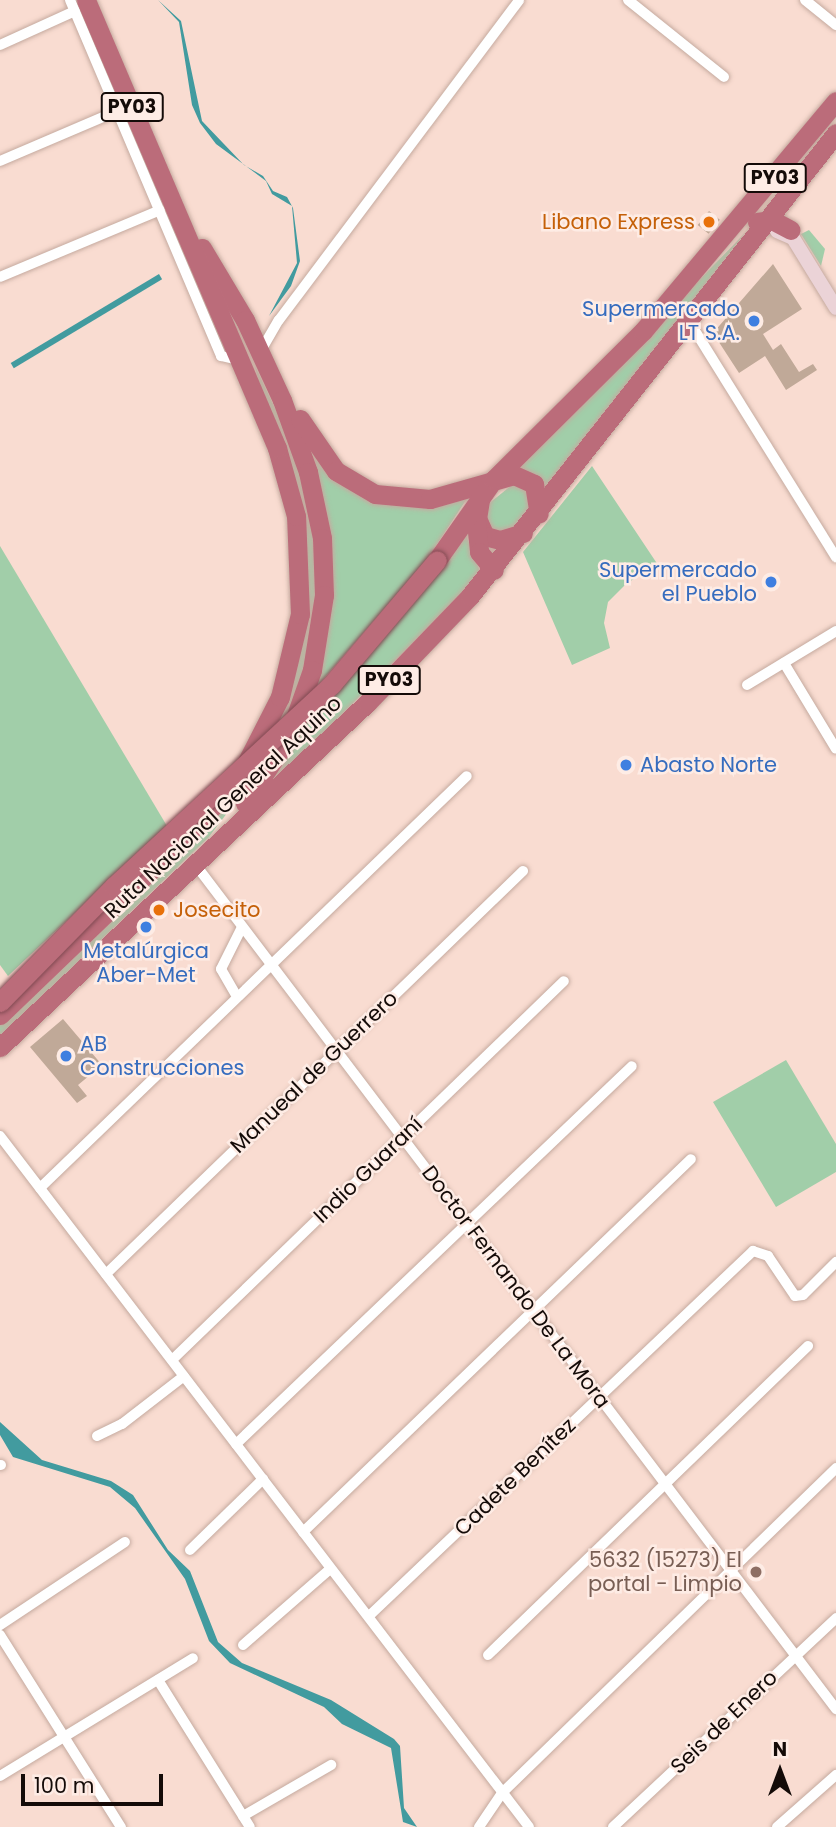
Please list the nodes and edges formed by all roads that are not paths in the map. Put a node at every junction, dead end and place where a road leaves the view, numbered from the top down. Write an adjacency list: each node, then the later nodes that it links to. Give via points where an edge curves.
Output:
1 (70, 0): 5 (street)
2 (519, 0): 24 (street, via 279,320)
3 (628, 0): 8 (street)
4 (805, 0): 6 (street)
5 (80, 6): 7 (street); 11 (street); 16 (highway, PY03)
6 (836, 25)
7 (0, 45)
8 (724, 77)
9 (836, 93): 13 (highway)
10 (836, 101): 13 (highway, Ruta Nacional General Aquino / PY03)
11 (117, 111): 14 (street); 16 (street)
12 (835, 132): 15 (highway, Ruta Nacional General Aquino / PY03)
13 (801, 143): 19 (highway, Ruta Nacional General Aquino / PY03)
14 (0, 161)
15 (810, 165): 17 (highway, Ruta Nacional General Aquino / PY03); 18 (highway, via 789,208)
16 (169, 212): 21 (street); 24 (highway, PY03, via 214,267); 25 (highway, PY03)
17 (765, 219): 18 (highway); 19 (highway); 20 (highway, Ruta Nacional General Aquino / PY03)
18 (792, 234): 20 (street, via 773,230); 22 (street)
19 (716, 247): 27 (highway, Ruta Nacional General Aquino / PY03, via 637,337)
20 (739, 251): 23 (highway, Ruta Nacional General Aquino / PY03)
21 (0, 277)
22 (836, 308)
23 (687, 317): 29 (highway, Ruta Nacional General Aquino / PY03); 31 (street)
24 (260, 354): 25 (street); 26 (highway, PY03)
25 (242, 361): 45 (highway, PY03, via 285,473 298,533 300,614 280,697 256,751 220,802)
26 (282, 400): 27 (highway, via 336,471 376,494 430,499); 38 (highway, PY03, via 308,472 320,528 324,574 318,641 288,738 260,784)
27 (494, 479): 28 (highway, Ruta Nacional General Aquino / PY03); 29 (highway, via 514,475 534,484)
28 (478, 508): 30 (highway, via 491,539); 32 (highway, via 476,544); 44 (highway, Ruta Nacional General Aquino / PY03, bridge, via 332,684 114,886)
29 (539, 514): 30 (highway, Ruta Nacional General Aquino / PY03)
30 (523, 533): 32 (highway, Ruta Nacional General Aquino / PY03)
31 (836, 557)
32 (494, 570): 38 (highway, Ruta Nacional General Aquino / PY03, via 368,702)
33 (836, 631): 34 (street)
34 (784, 663): 35 (street); 36 (street)
35 (747, 685)
36 (836, 749)
37 (467, 776): 41 (street)
38 (198, 862): 40 (street, Doctor Fernando De La Mora); 46 (highway, Ruta Nacional General Aquino / PY03)
39 (523, 871): 47 (street, Manueal de Guerrero)
40 (242, 927): 41 (street, Doctor Fernando De La Mora); 43 (street, via 222,968)
41 (270, 962): 43 (street); 47 (street, Doctor Fernando De La Mora)
42 (564, 981): 50 (street, Indio Guaraní)
43 (236, 995): 52 (street)
44 (0, 1002)
45 (0, 1015)
46 (0, 1047)
47 (336, 1051): 50 (street, Doctor Fernando De La Mora); 55 (street, Manueal de Guerrero)
48 (632, 1066): 53 (street)
49 (0, 1136): 52 (street)
50 (402, 1138): 53 (street, Doctor Fernando De La Mora); 58 (street, Indio Guaraní)
51 (691, 1158): 56 (street)
52 (40, 1188): 55 (street)
53 (467, 1223): 56 (street, Doctor Fernando De La Mora); 62 (street)
54 (836, 1262): 60 (street, Cadete Benítez, via 803,1295 795,1296 768,1256 754,1251)
55 (106, 1274): 58 (street)
56 (533, 1310): 60 (street, Doctor Fernando De La Mora); 66 (street)
57 (808, 1346): 65 (street)
58 (172, 1360): 59 (street)
59 (184, 1376): 61 (street, via 122,1424); 62 (street)
60 (600, 1397): 65 (street, Doctor Fernando De La Mora); 71 (street, Cadete Benítez)
61 (97, 1436)
62 (236, 1444): 64 (street)
63 (836, 1468): 70 (street)
64 (263, 1479): 66 (street); 68 (street)
65 (665, 1483): 70 (street, Doctor Fernando De La Mora); 76 (street)
66 (303, 1532): 69 (street)
67 (125, 1542): 73 (street)
68 (190, 1550)
69 (330, 1569): 71 (street); 75 (street)
70 (730, 1569): 77 (street, Doctor Fernando De La Mora); 85 (street)
71 (369, 1616): 85 (street)
72 (836, 1618): 77 (street, Seis de Enero)
73 (0, 1625)
74 (0, 1635): 81 (street)
75 (243, 1645)
76 (488, 1655)
77 (793, 1656): 80 (street, Doctor Fernando De La Mora); 91 (street, Seis de Enero)
78 (192, 1658): 79 (street)
79 (158, 1680): 81 (street); 86 (street)
80 (836, 1709)
81 (64, 1737): 84 (street); 87 (street)
82 (331, 1765): 86 (street)
83 (836, 1775): 92 (street)
84 (0, 1776)
85 (502, 1793): 89 (street); 90 (street)
86 (243, 1816): 88 (street)
87 (121, 1827)
88 (250, 1827)
89 (479, 1827)
90 (529, 1827)
91 (613, 1827)
92 (777, 1827)

